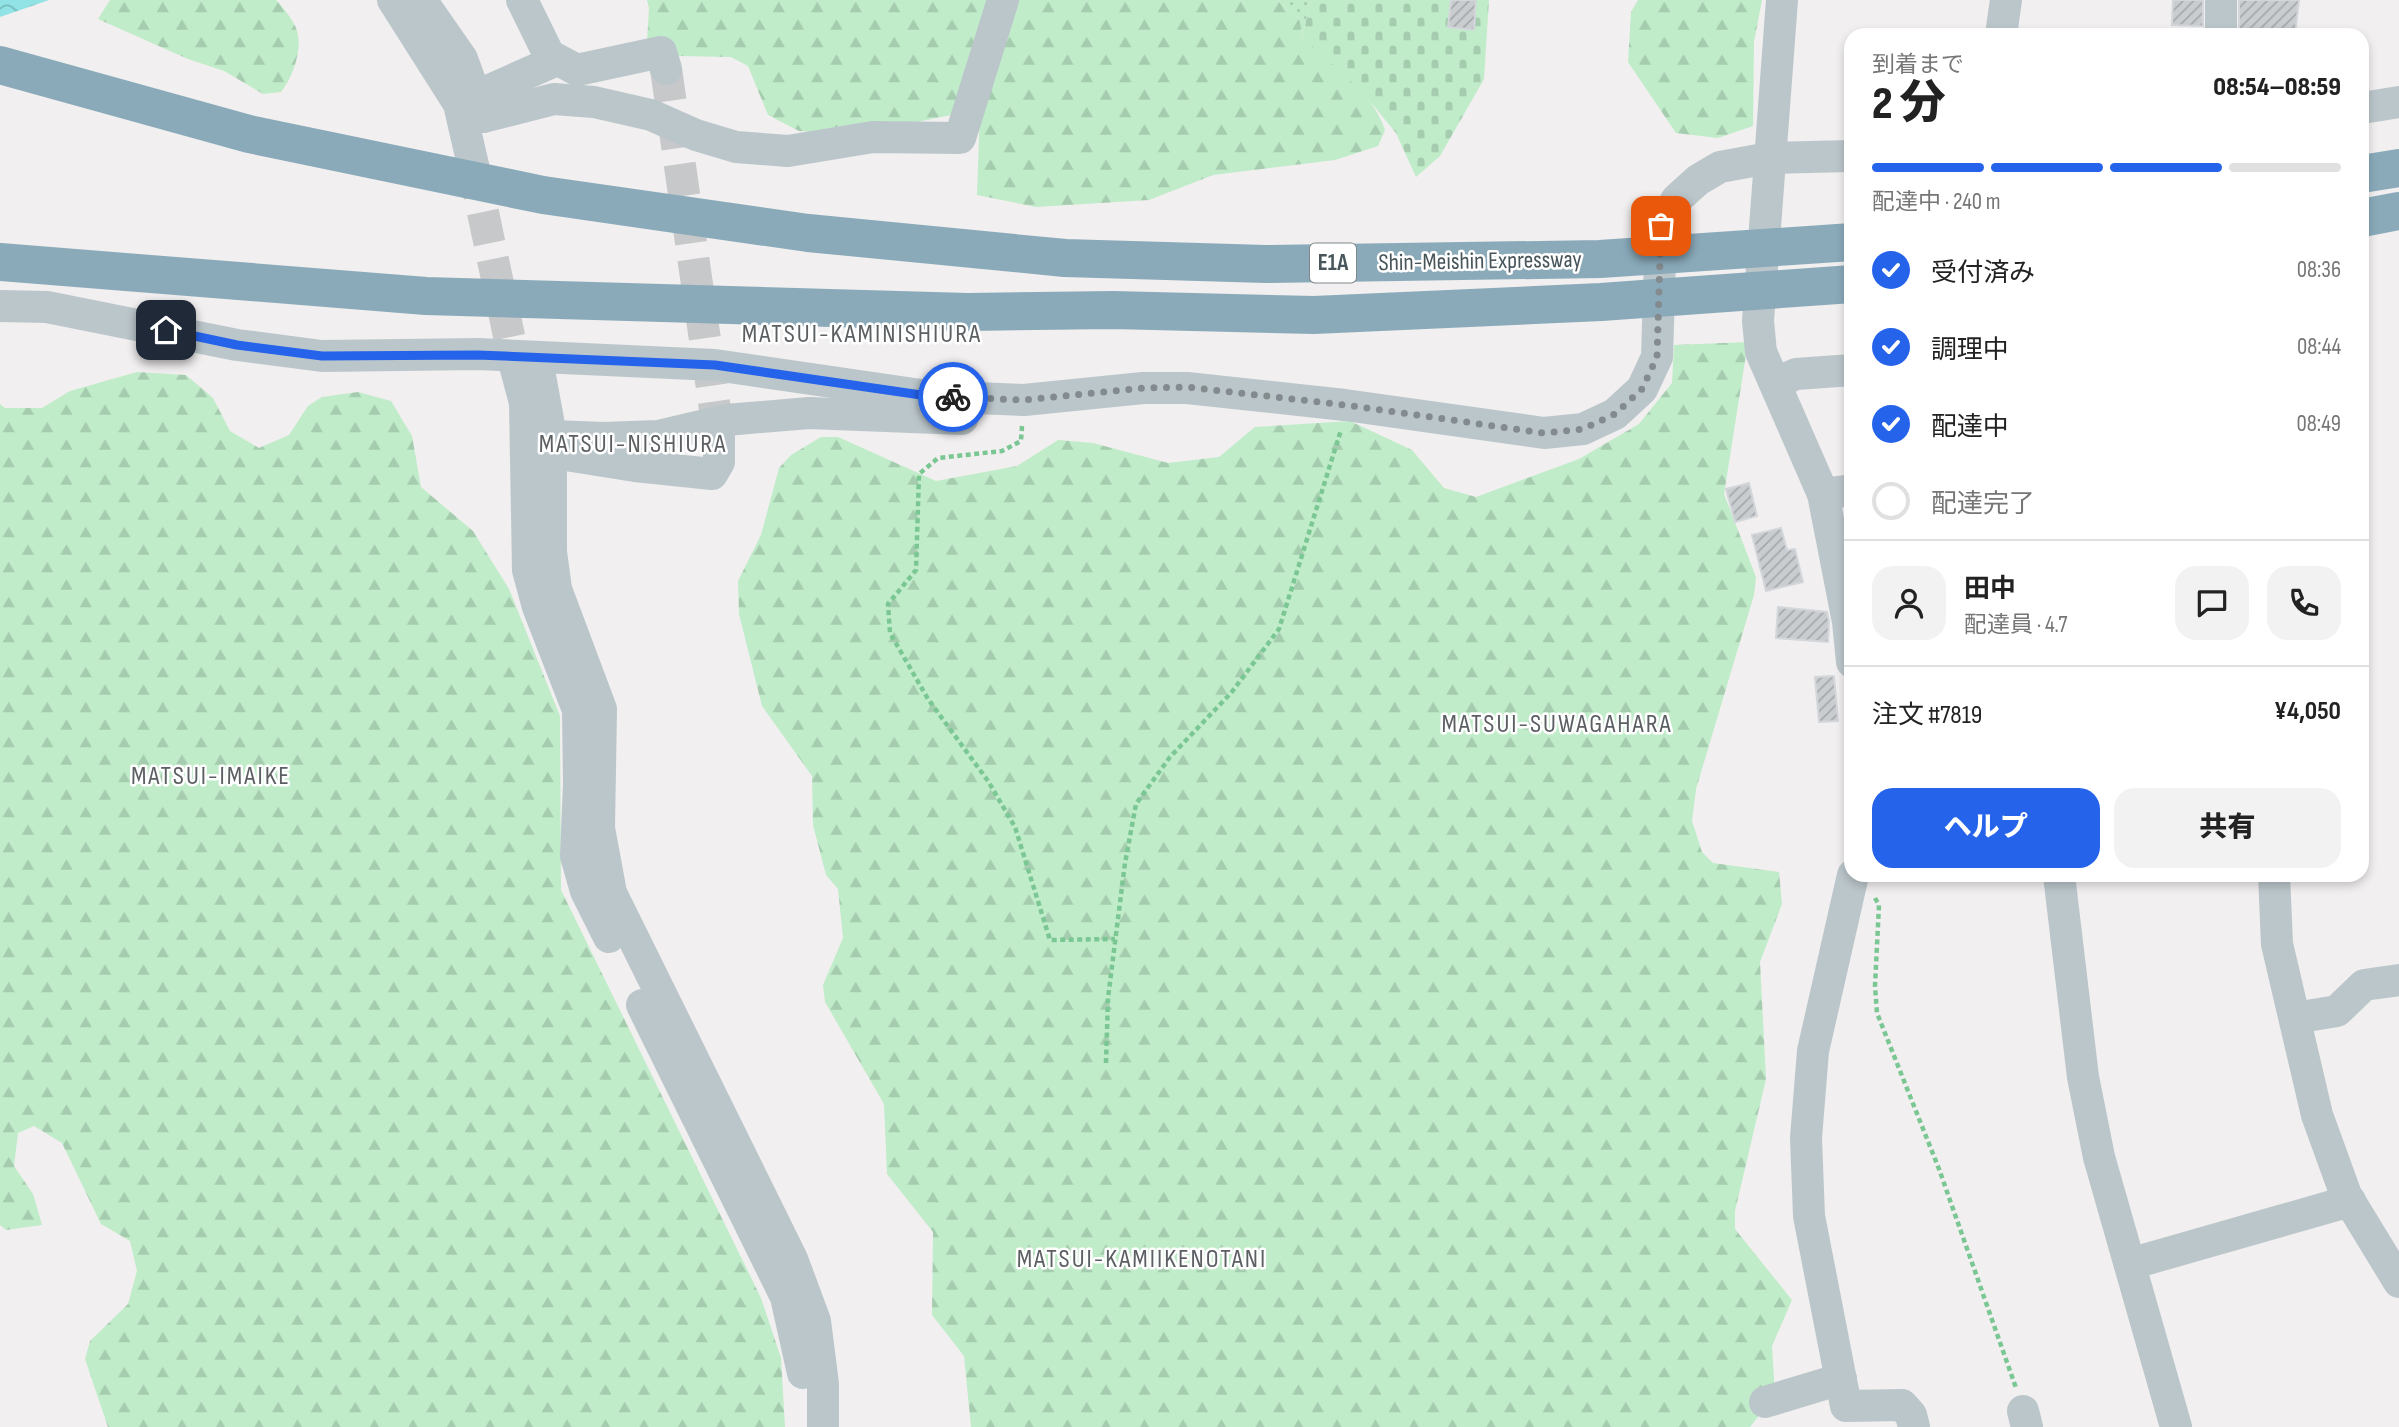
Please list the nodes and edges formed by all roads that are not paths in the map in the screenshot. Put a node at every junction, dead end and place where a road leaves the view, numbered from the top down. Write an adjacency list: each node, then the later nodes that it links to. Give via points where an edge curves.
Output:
1 (393, 0): 14 (street, via 460,104 483,166)
2 (421, 0): 14 (street, via 462,59)
3 (522, 0): 10 (street, via 549,55)
4 (1003, 0): 14 (street, via 960,138 873,137 788,152 736,148 651,115 594,102 554,99)
5 (1782, 0): 17 (street)
6 (2006, 0): 8 (street)
7 (2221, 0): 9 (street)
8 (2002, 28)
9 (2221, 28)
10 (557, 60): 12 (street, via 577,70 661,52); 14 (street)
11 (5, 66): 22 (highway, Shin-Meishin Expressway / E1A, via 248,134 543,195 807,233 1065,258 1266,264 1600,259)
12 (666, 69)
13 (2399, 102): 15 (street)
14 (480, 106)
15 (2369, 107)
16 (1844, 156): 17 (street)
17 (1769, 158): 27 (street, via 1758,321 1761,352); 28 (street, via 1720,167 1677,199 1661,226 1657,357 1642,389 1615,414 1583,429 1544,433 1187,387 1143,388)
18 (2399, 168): 19 (highway)
19 (2369, 173)
20 (2399, 211): 21 (highway)
21 (2369, 217)
22 (1844, 243)
23 (0, 262): 24 (highway, Shin-Meishin Expressway / E1A, via 426,296 967,312 1314,315)
24 (1844, 285)
25 (0, 306): 28 (street, via 47,307 237,345 322,356 478,355 715,365)
26 (1844, 371): 27 (street, via 1796,374)
27 (1776, 383): 31 (street)
28 (1023, 411): 30 (street, via 809,413 726,420 658,436)
29 (719, 437): 30 (street, via 719,462 712,474 635,466)
30 (551, 444): 44 (street, via 527,367 528,570 578,710 576,856 586,891 786,1297 803,1369); 45 (street, via 551,552 556,589 601,709 599,828 611,893 792,1259 815,1321)
31 (1837, 492): 32 (street)
32 (1844, 575)
33 (2060, 882): 40 (street, via 2083,1077 2099,1157)
34 (2274, 882): 37 (street, via 2277,944)
35 (1864, 885): 42 (street, via 1813,1051 1806,1139 1809,1216)
36 (2399, 980): 37 (street, via 2364,985 2337,1012)
37 (2295, 1018): 38 (street, via 2317,1115)
38 (2350, 1201): 39 (street); 40 (street)
39 (2389, 1247): 41 (street)
40 (2130, 1264): 47 (street)
41 (2399, 1282)
42 (1841, 1379): 43 (street); 46 (street, via 1846,1406 1902,1405 1912,1415)
43 (1765, 1402)
44 (807, 1427)
45 (823, 1427)
46 (1914, 1427)
47 (2176, 1427)

